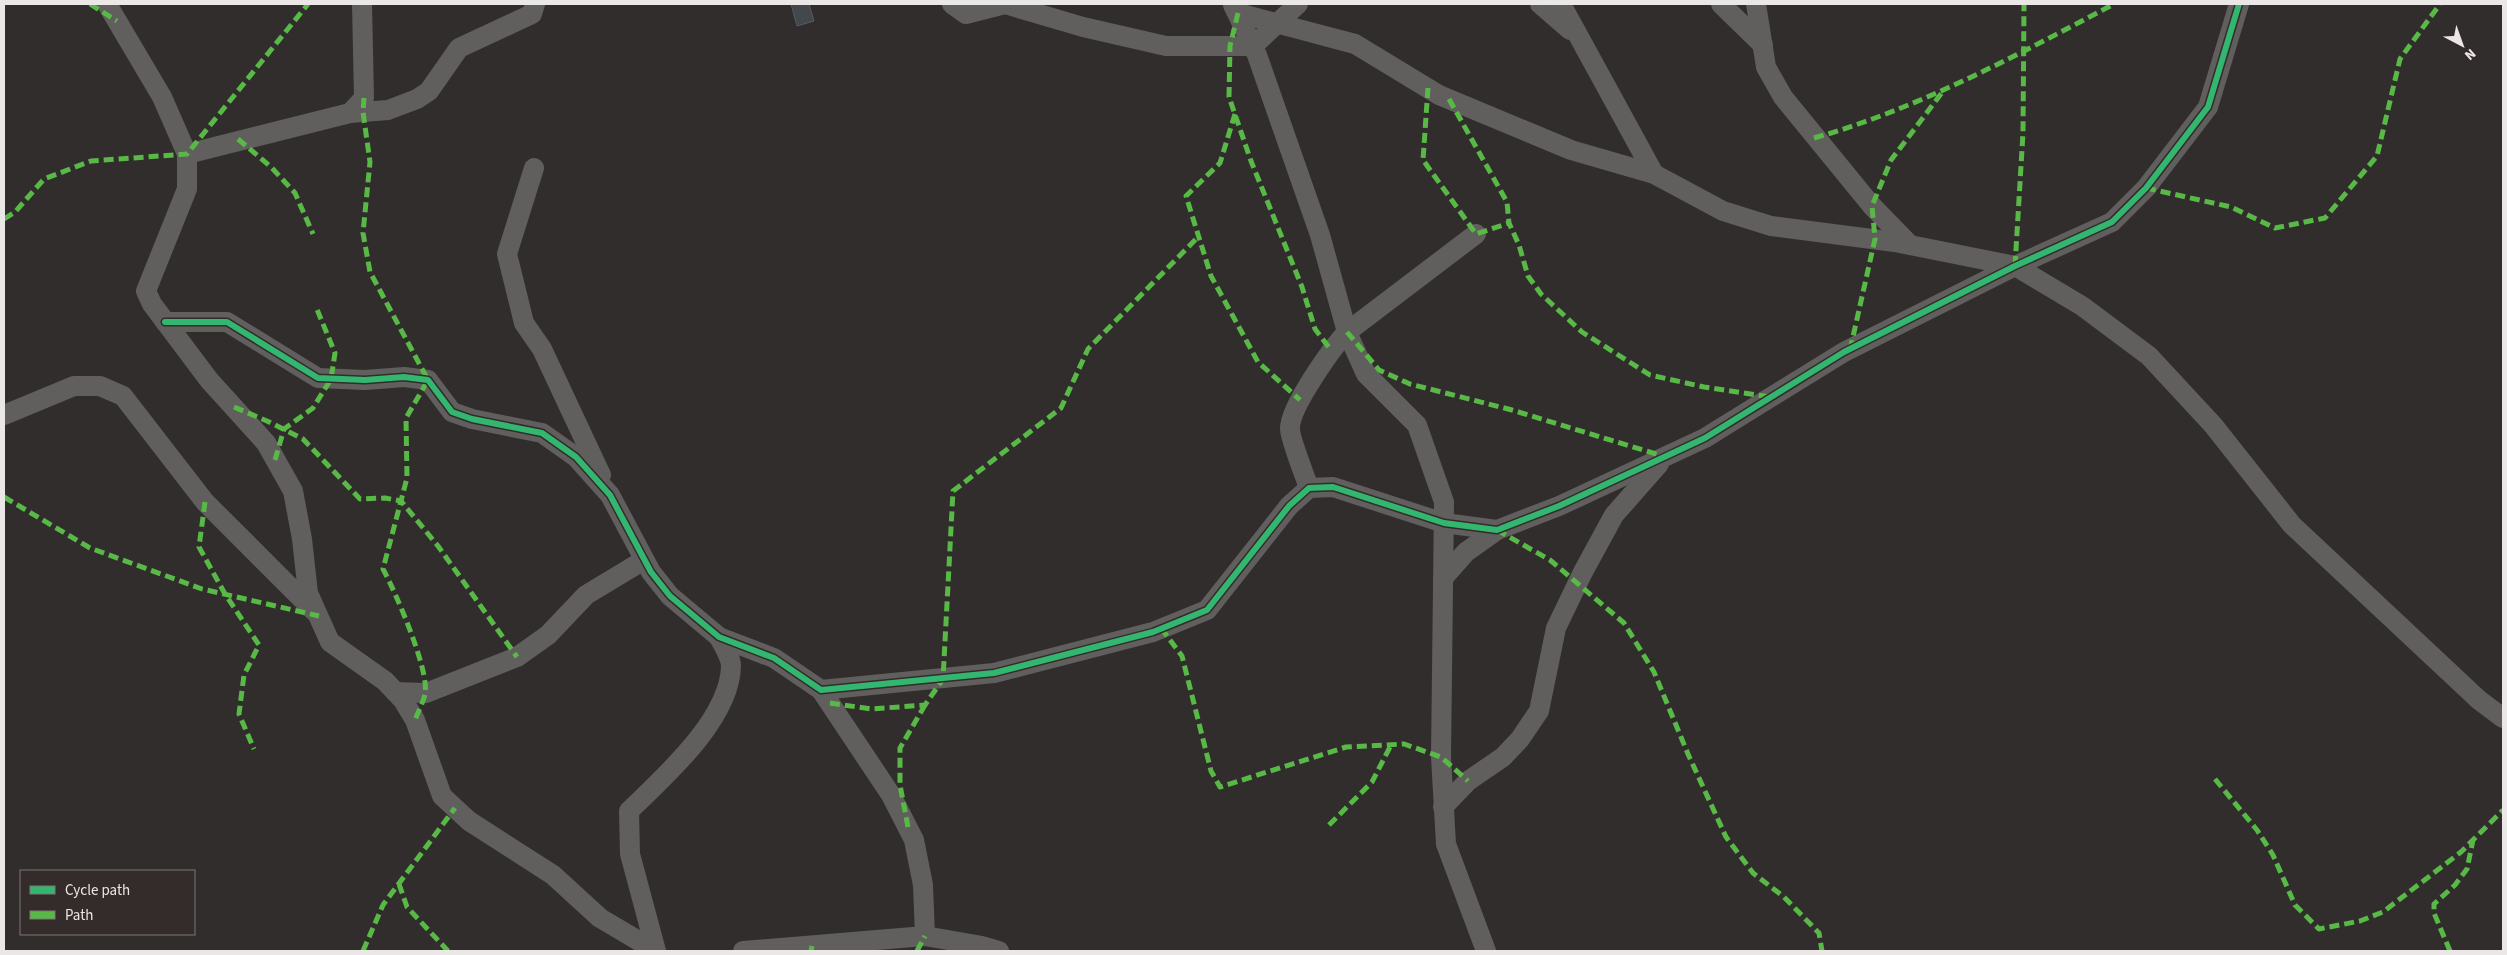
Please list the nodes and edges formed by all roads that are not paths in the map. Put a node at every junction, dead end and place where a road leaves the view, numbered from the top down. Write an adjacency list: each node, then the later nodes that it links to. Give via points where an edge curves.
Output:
1 (106, 4): 19 (street, via 162,97)
2 (362, 4): 18 (street, via 364,98)
3 (535, 4): 18 (street, via 532,14 459,48 429,91 388,110)
4 (952, 4): 5 (street, via 966,14)
5 (1006, 4): 17 (street, via 1083,27 1166,46)
6 (1298, 4): 14 (street)
7 (1540, 4): 15 (street)
8 (1561, 4): 15 (street)
9 (1721, 4): 16 (street)
10 (1756, 4): 16 (street)
11 (1769, 4): 16 (street)
12 (2239, 4): 24 (street, via 2208,108 2146,188 2112,222)
13 (1235, 8): 14 (street); 17 (street)
14 (1278, 24): 17 (street); 21 (street, via 1355,44 1439,95 1572,150)
15 (1580, 39): 21 (street)
16 (1763, 45): 23 (street, via 1766,67 1806,129)
17 (1253, 46): 26 (street, via 1320,235)
18 (350, 113): 19 (street)
19 (187, 154): 25 (street, via 187,189 146,291)
20 (534, 168): 30 (street, via 507,254 524,323 542,349)
21 (1654, 174): 23 (street, via 1722,211 1771,226)
22 (1476, 234): 26 (street)
23 (1910, 245): 24 (street)
24 (2015, 266): 28 (street, via 1844,352 1705,438); 39 (street, via 2082,306 2149,356 2213,424 2292,525 2479,700)
25 (165, 322): 30 (street, via 227,322 318,378 365,380 404,377 428,380 452,412 542,432 576,457); 35 (street, via 209,380 266,444 293,491 308,593)
26 (1347, 332): 29 (street, via 1330,350 1305,392 1290,428); 31 (street, via 1366,374 1417,425 1444,502)
27 (4, 415): 35 (street, via 74,386 100,386 123,396 205,502)
28 (1666, 457): 32 (street, via 1559,506); 40 (street, via 1614,515 1583,572 1556,628 1540,711 1503,757 1468,781)
29 (1309, 488): 31 (street, via 1333,486); 37 (street, via 1289,506 1207,610 1153,632 994,673)
30 (610, 495): 33 (street)
31 (1444, 523): 32 (street); 34 (street)
32 (1497, 530): 34 (street, via 1466,552)
33 (644, 560): 36 (street, via 670,596); 38 (street, via 586,595 548,635 517,657 426,693)
34 (1443, 578): 40 (street, via 1440,757)
35 (319, 616): 38 (street, via 330,642 385,680)
36 (719, 638): 37 (street, via 774,658); 42 (street, via 732,664 725,698 697,739 629,811 630,854)
37 (821, 690): 41 (street, via 891,796 914,840 923,885)
38 (395, 692): 42 (street, via 415,720 442,796 469,821 552,875 600,918)
39 (2503, 718)
40 (1444, 807): 46 (street, via 1446,844)
41 (925, 936): 44 (street); 45 (street)
42 (656, 951): 43 (street)
43 (660, 951)
44 (743, 951)
45 (999, 951)
46 (1486, 951)

